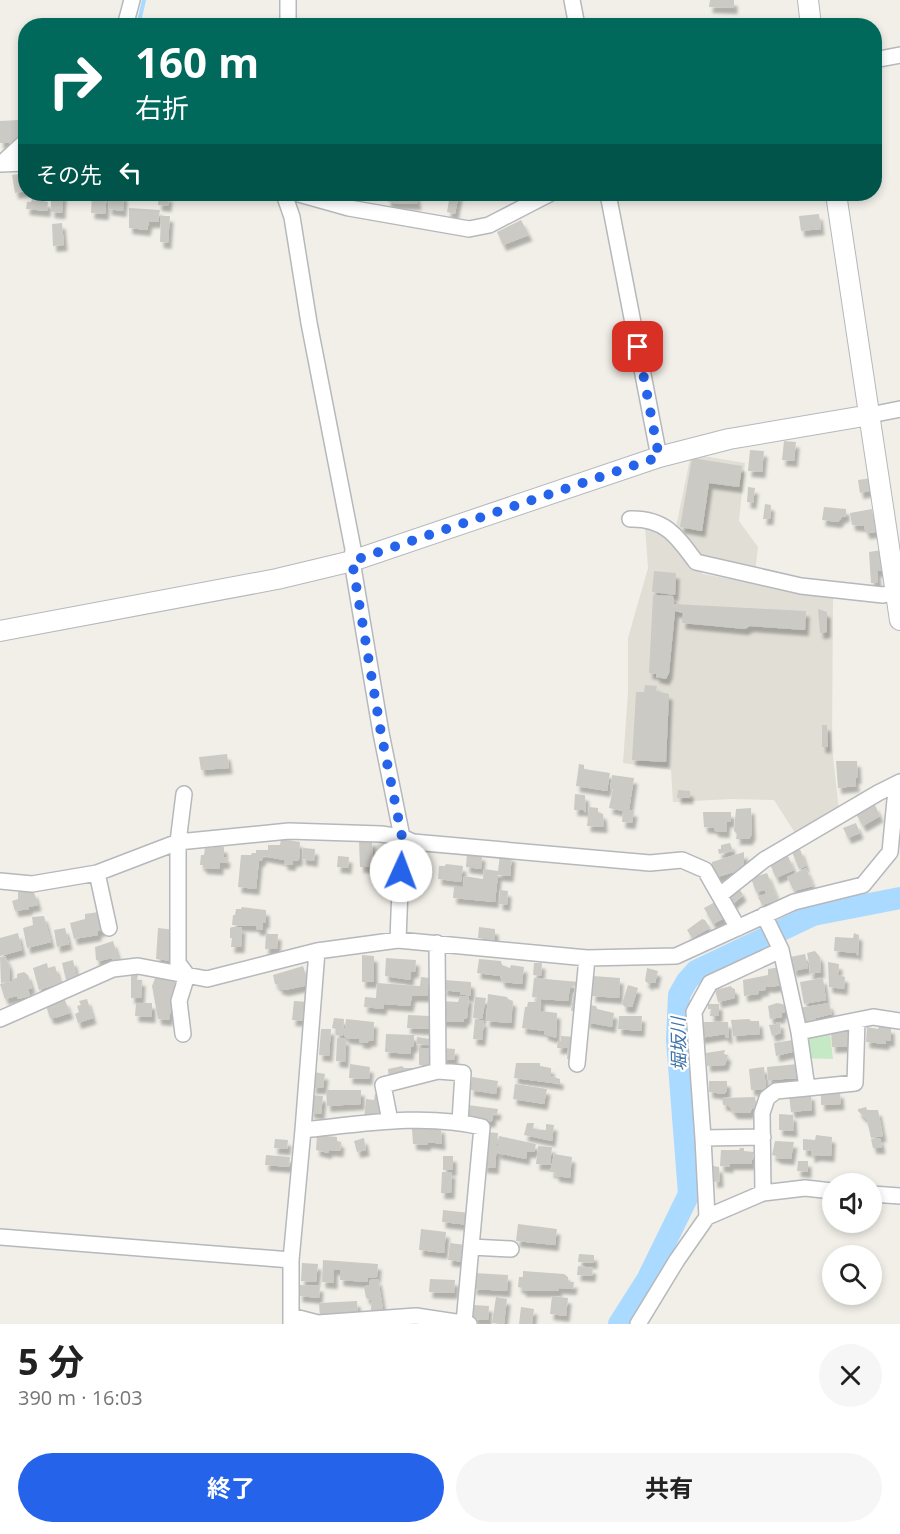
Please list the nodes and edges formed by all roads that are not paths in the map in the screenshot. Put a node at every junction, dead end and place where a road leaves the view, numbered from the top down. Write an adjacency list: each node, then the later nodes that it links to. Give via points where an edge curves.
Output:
1 (132, 0): 5 (street)
2 (288, 0): 6 (street)
3 (572, 0): 7 (street)
4 (808, 0): 8 (street)
5 (127, 18)
6 (288, 18)
7 (575, 18)
8 (810, 18)
9 (900, 55): 10 (street)
10 (882, 58)
11 (286, 201): 20 (street, via 353,549)
12 (324, 201): 13 (street, via 469,229 489,225)
13 (535, 201)
14 (609, 201): 18 (street)
15 (837, 201): 17 (street)
16 (900, 410): 17 (street)
17 (870, 415): 18 (street, via 729,439); 21 (street)
18 (659, 457): 20 (street)
19 (630, 519): 21 (street, via 645,518 674,532 696,562 801,586 883,596)
20 (352, 561): 23 (street, via 277,579); 26 (street)
21 (896, 592): 22 (street)
22 (900, 620)
23 (0, 631)
24 (900, 783): 30 (street, via 764,860); 31 (street, via 890,852 863,885 794,902)
25 (184, 794): 27 (street)
26 (402, 837): 27 (street, via 289,831); 30 (street, via 413,842 650,863 682,861 705,870); 34 (street)
27 (178, 842): 28 (street); 39 (street, via 178,963)
28 (97, 873): 29 (street, via 32,884); 32 (street)
29 (0, 881)
30 (720, 895): 33 (street)
31 (766, 918): 33 (street); 36 (street)
32 (109, 928)
33 (738, 928): 38 (street, via 676,956)
34 (398, 940): 35 (street); 37 (street)
35 (437, 943): 38 (street); 46 (street)
36 (780, 948): 43 (street); 52 (street, via 710,983 694,1012)
37 (316, 951): 39 (street, via 207,979); 50 (street)
38 (587, 958): 45 (street)
39 (187, 975): 40 (street, via 138,966 113,969); 44 (street, via 179,1001)
40 (0, 1019)
41 (857, 1020): 42 (street, via 873,1017); 43 (street); 47 (street, via 855,1083)
42 (900, 1021)
43 (800, 1032): 47 (street)
44 (183, 1034)
45 (577, 1064)
46 (438, 1071): 48 (street, via 384,1085); 49 (street, via 463,1073)
47 (807, 1088): 51 (street, via 776,1091 767,1098 762,1113)
48 (390, 1121): 49 (street); 50 (street)
49 (460, 1122): 59 (street, via 482,1127)
50 (303, 1130): 61 (street)
51 (763, 1137): 52 (street); 54 (street)
52 (703, 1138): 57 (street)
53 (822, 1190): 54 (street)
54 (763, 1193): 57 (street)
55 (882, 1195): 56 (street)
56 (900, 1196)
57 (707, 1217): 64 (street)
58 (0, 1237): 61 (street)
59 (471, 1247): 60 (street); 63 (street)
60 (511, 1249)
61 (291, 1260): 62 (street)
62 (291, 1320): 63 (street, via 318,1323 416,1317)
63 (467, 1324)
64 (638, 1324)

